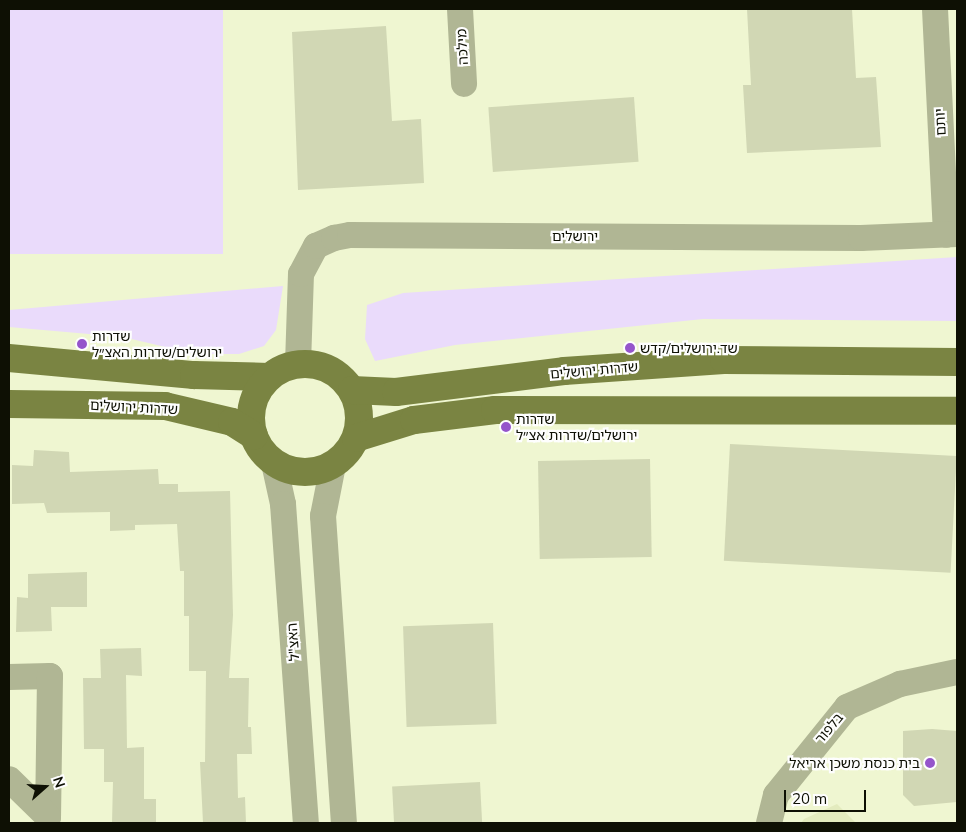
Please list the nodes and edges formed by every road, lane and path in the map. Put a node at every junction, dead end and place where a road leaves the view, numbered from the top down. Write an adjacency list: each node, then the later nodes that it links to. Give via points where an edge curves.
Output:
1 (460, 9): 3 (street, מילכה)
2 (935, 9): 4 (street, יותם)
3 (464, 84)
4 (951, 234): 7 (street, ירושלים, via 861,238 360,235 334,238 316,246 301,274)
5 (9, 358): 8 (main road, via 194,375)
6 (957, 362): 9 (main road, שדרות ירושלים, via 724,360 564,371 396,392)
7 (298, 364): 8 (main road, via 282,368); 9 (main road, via 329,368)
8 (269, 377): 12 (main road, via 258,389 252,404)
9 (352, 390): 13 (main road, via 358,405)
10 (9, 404): 12 (main road, שדרות ירושלים, via 165,406 232,422)
11 (957, 411): 13 (main road, via 495,410 414,420)
12 (254, 436): 14 (main road)
13 (356, 438): 15 (main road, via 343,458)
14 (274, 463): 15 (main road, via 303,473); 20 (street, האצ"ל, via 283,504)
15 (333, 465): 21 (street, via 323,516)
16 (957, 672): 22 (street, בלפור, via 900,684 846,706 776,795)
17 (9, 678): 19 (street, via 50,676)
18 (9, 779): 19 (street)
19 (48, 820)
20 (306, 823)
21 (344, 823)
22 (769, 823)

